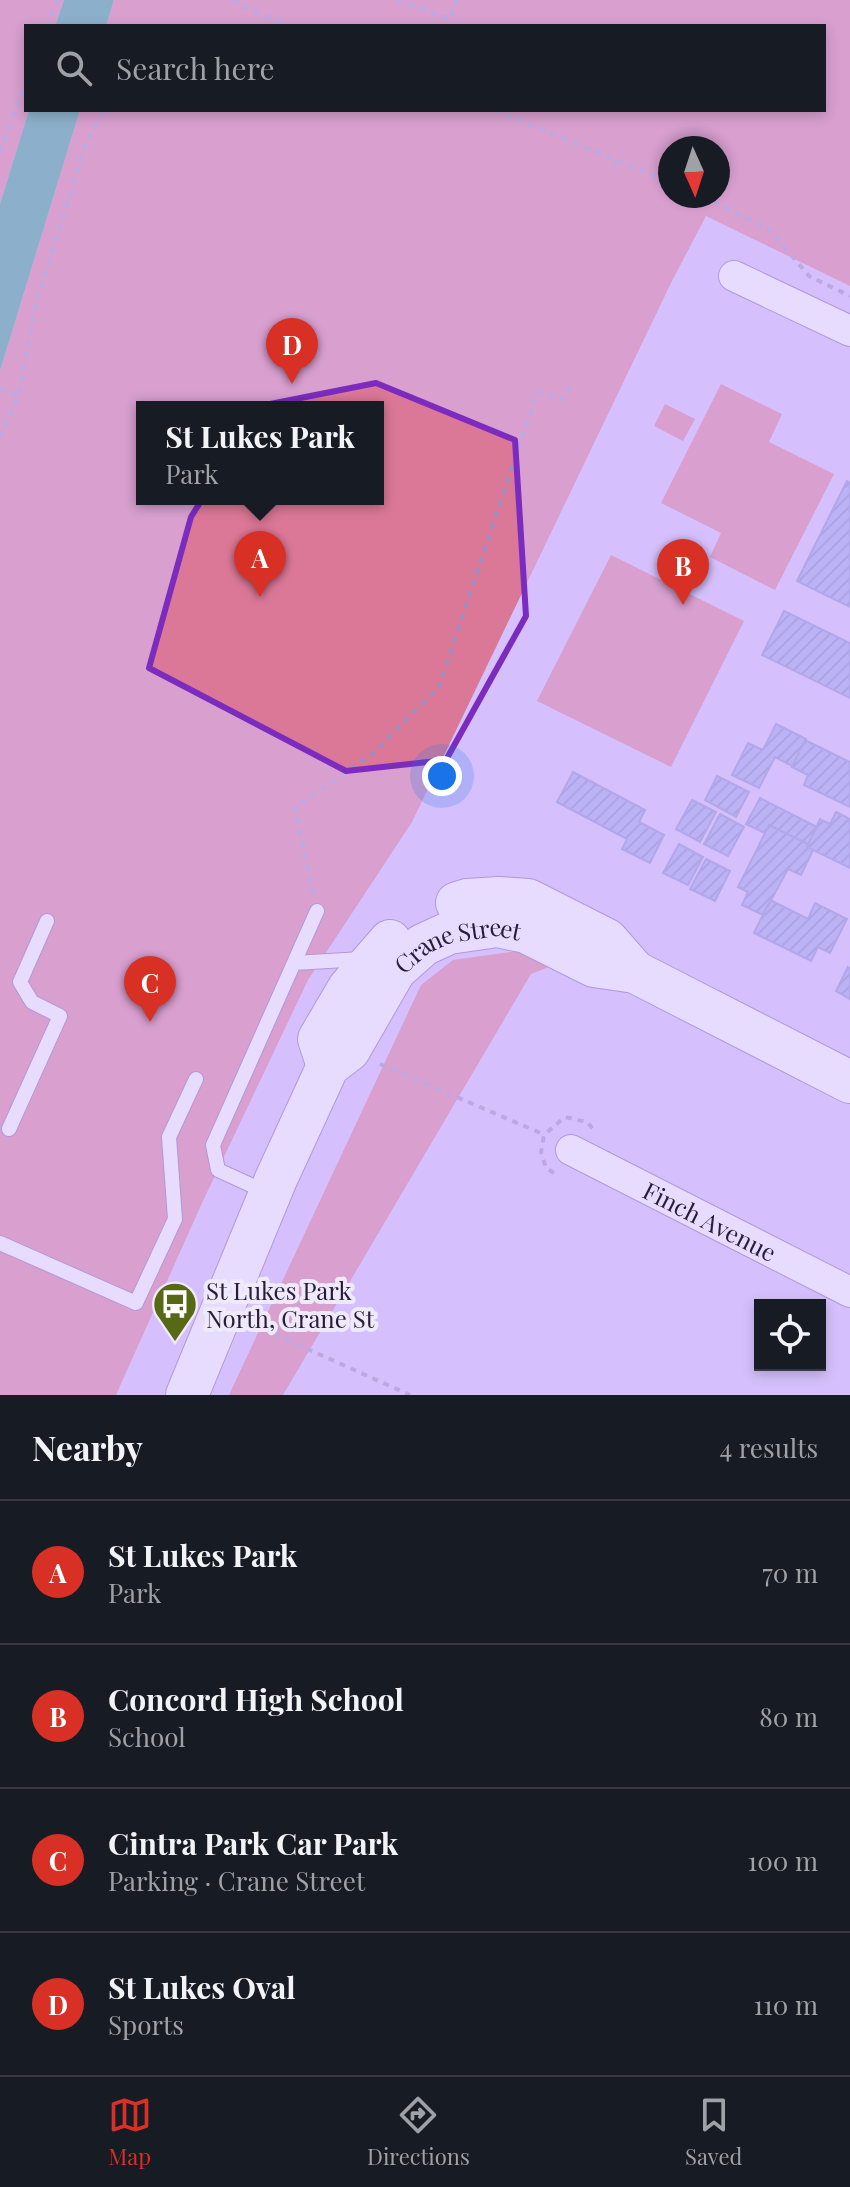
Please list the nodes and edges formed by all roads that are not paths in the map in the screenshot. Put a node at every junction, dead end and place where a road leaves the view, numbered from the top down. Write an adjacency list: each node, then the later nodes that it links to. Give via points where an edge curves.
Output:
1 (734, 276): 2 (street)
2 (850, 331)
3 (317, 911): 6 (lane)
4 (47, 921): 11 (lane, via 20,982 32,1002 60,1016)
5 (372, 959): 6 (lane); 7 (main road, Crane Street, via 413,922 467,900 499,898 528,900 607,940); 8 (main road, Crane Street, via 319,1039)
6 (294, 963): 13 (lane, via 213,1145 218,1170)
7 (635, 972): 8 (main road, Crane Street, via 594,966 526,932 497,926 449,933 423,945 395,970); 10 (main road, Crane Street)
8 (339, 1058): 13 (main road, Crane Street)
9 (196, 1079): 14 (lane, via 169,1137 175,1219 136,1303)
10 (850, 1082)
11 (9, 1129)
12 (571, 1150): 15 (street, Finch Avenue)
13 (270, 1194): 16 (main road, Crane Street)
14 (0, 1243)
15 (850, 1292)
16 (187, 1395)

